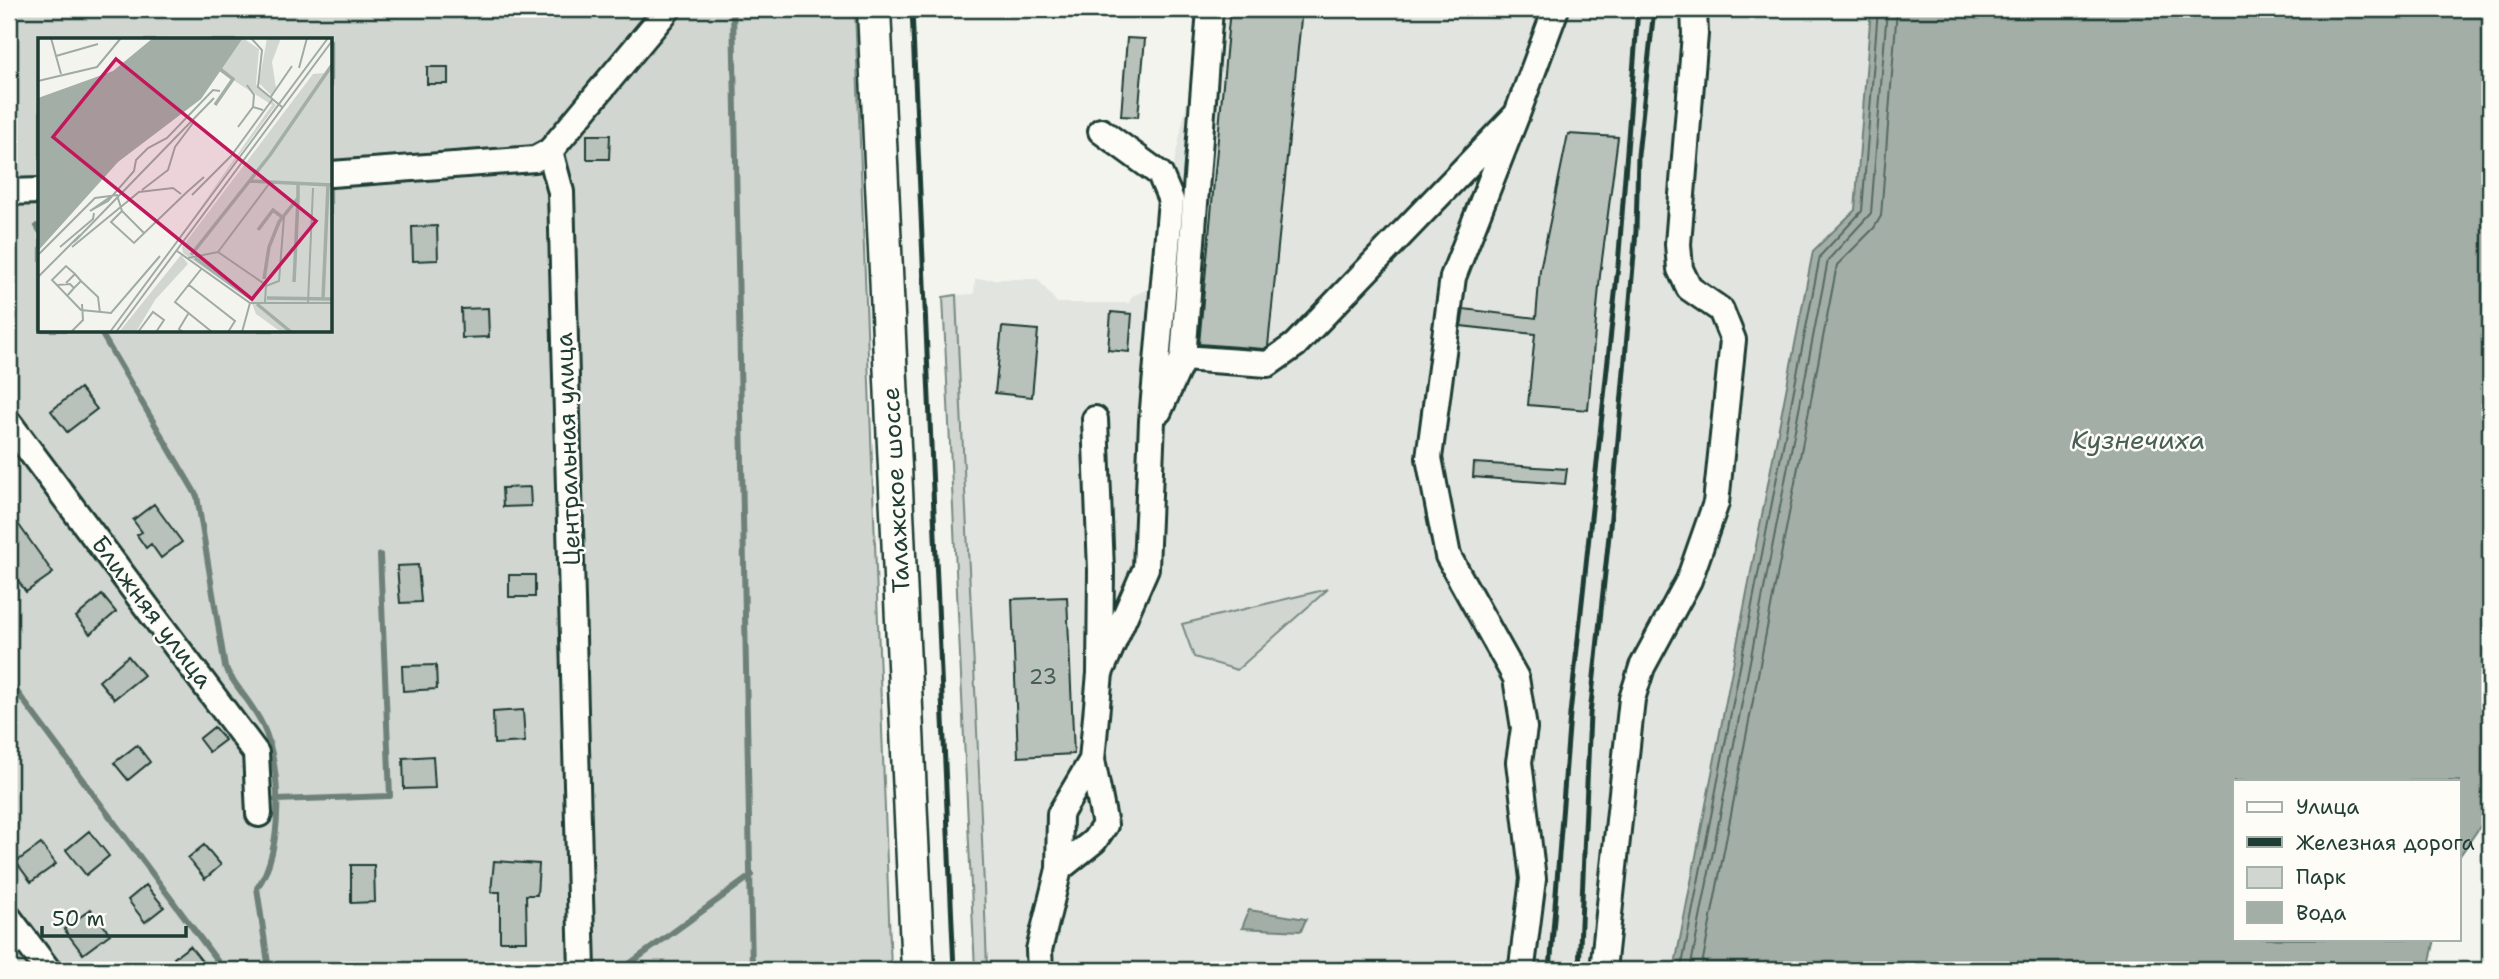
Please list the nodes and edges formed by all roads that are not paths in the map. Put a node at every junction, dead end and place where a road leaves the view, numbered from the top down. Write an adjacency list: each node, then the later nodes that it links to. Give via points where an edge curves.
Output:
1 (668, 9): 8 (lane)
2 (874, 9): 24 (main road, Талажское шоссе)
3 (1210, 9): 12 (lane)
4 (1556, 9): 6 (lane)
5 (1694, 9): 26 (lane, via 1680,269 1689,288 1721,310 1733,340 1716,502 1689,580 1642,667 1632,699)
6 (1517, 114): 12 (lane, via 1280,358 1268,364); 21 (lane, via 1453,277 1429,458 1448,556 1516,678 1524,728 1519,762 1533,879)
7 (1101, 131): 15 (lane, via 1160,174 1171,200)
8 (550, 150): 9 (lane, via 535,159); 23 (lane, Центральная улица, via 561,192)
9 (332, 174)
10 (38, 191): 11 (lane)
11 (9, 192)
12 (1183, 358): 15 (lane)
13 (1095, 419): 16 (lane)
14 (9, 424): 18 (lane, Ближняя улица, via 256,753)
15 (1152, 427): 16 (lane, via 1146,568)
16 (1100, 673): 17 (lane)
17 (1092, 760): 19 (lane, via 1060,814); 19 (lane, via 1105,825 1094,841)
18 (259, 814)
19 (1059, 869): 25 (lane, via 1039,950)
20 (9, 918): 22 (lane)
21 (1522, 967)
22 (48, 970)
23 (582, 970)
24 (918, 970)
25 (1040, 970)
26 (1603, 970)

